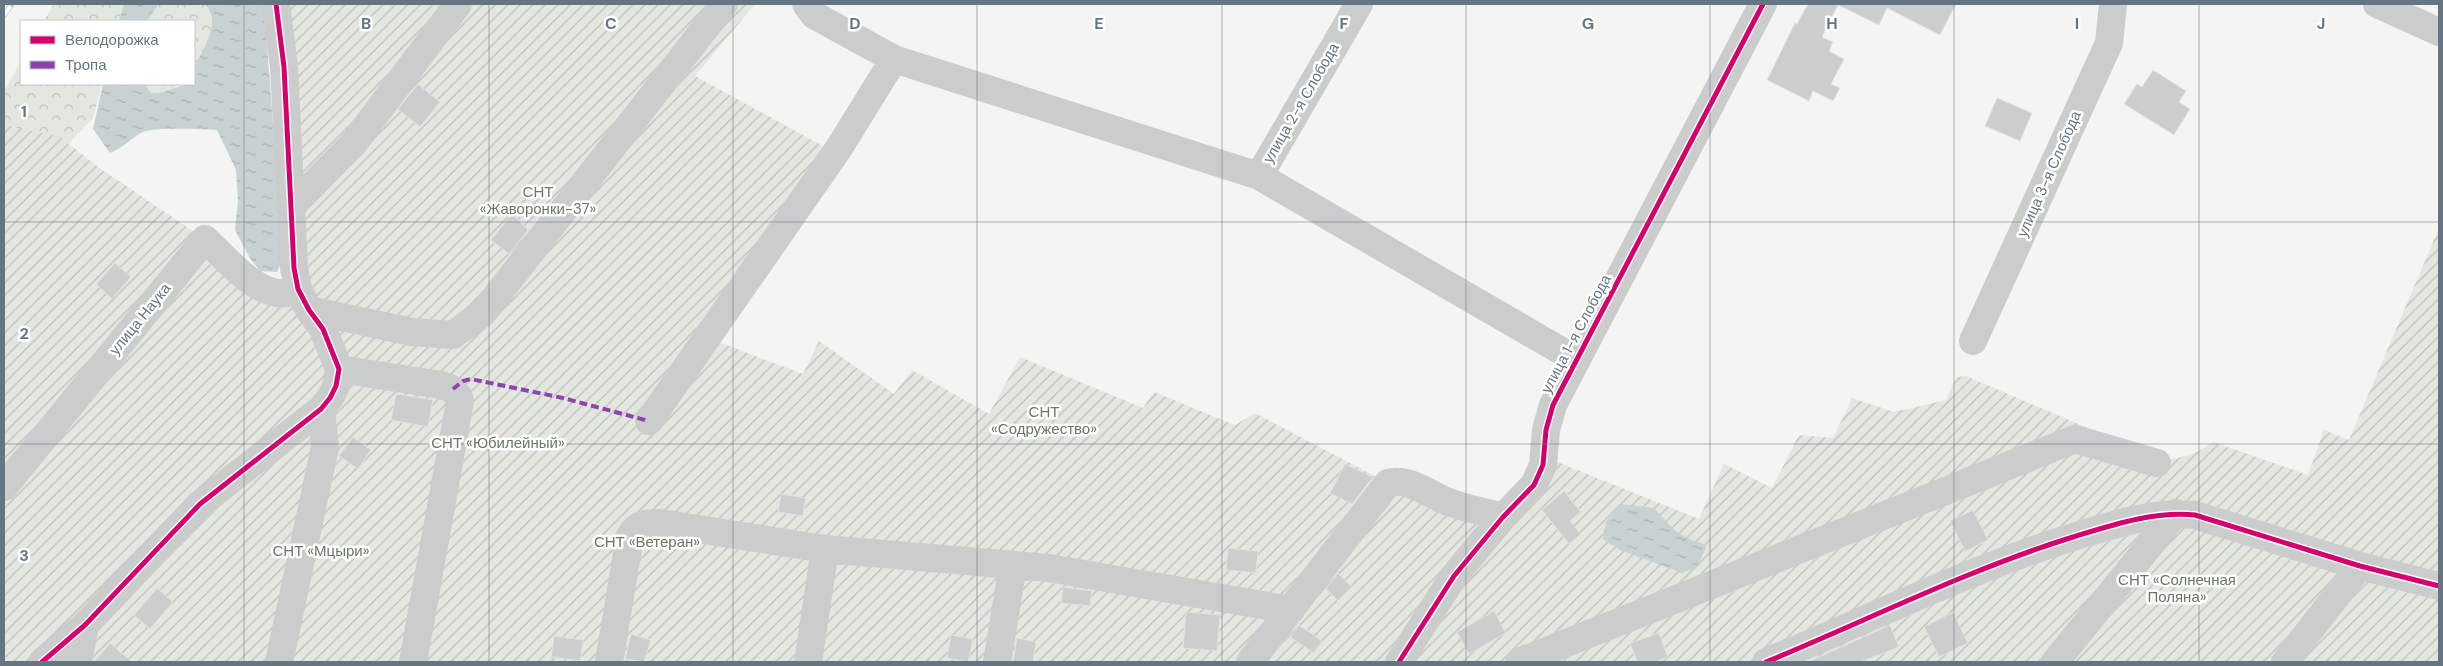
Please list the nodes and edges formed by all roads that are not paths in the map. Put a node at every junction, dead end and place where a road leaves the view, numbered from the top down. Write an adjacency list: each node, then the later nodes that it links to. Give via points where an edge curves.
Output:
1 (276, 4): 12 (street, via 284,67)
2 (458, 4): 12 (street, via 353,144)
3 (724, 4): 13 (street, via 484,312 453,335 412,332)
4 (806, 4): 10 (street, via 814,15)
5 (1358, 4): 11 (street, улица 2-я Слобода)
6 (1763, 4): 15 (street, улица 1-я Слобода)
7 (2113, 4): 14 (street, улица 3-я Слобода, via 2109,43)
8 (2377, 4): 9 (street)
9 (2439, 32)
10 (894, 58): 11 (street); 18 (street, via 840,148)
11 (1259, 176): 15 (street)
12 (292, 206): 13 (street, via 294,268)
13 (303, 299): 16 (street, via 323,328); 20 (street, улица Наука, via 292,292 271,293 249,281 205,239)
14 (1973, 341)
15 (1577, 360): 22 (street, улица 1-я Слобода, via 1553,406 1546,430 1543,465 1534,485)
16 (339, 369): 17 (street, via 336,386); 32 (street, via 441,385 453,389 460,401)
17 (320, 409): 28 (street, via 200,504); 31 (street, via 325,447)
18 (649, 421)
19 (2157, 463): 38 (street, via 2075,439)
20 (4, 487)
21 (2176, 513): 25 (street, via 2195,515); 39 (street, via 2116,524 2034,550); 40 (street)
22 (1503, 517): 27 (street, via 1447,501 1411,484 1396,480 1388,483); 37 (street, улица 1-я Слобода, via 1454,576)
23 (825, 548): 24 (street); 33 (street, via 660,524 644,523 634,528); 34 (street)
24 (1013, 565): 27 (street, via 1049,568); 35 (street)
25 (2360, 566): 26 (street); 41 (street)
26 (2439, 586)
27 (1291, 610): 36 (street)
28 (85, 625): 29 (street); 30 (street)
29 (42, 662)
30 (78, 662)
31 (279, 662)
32 (413, 662)
33 (609, 662)
34 (808, 662)
35 (997, 662)
36 (1250, 662)
37 (1399, 662)
38 (1519, 662)
39 (1766, 662)
40 (2055, 662)
41 (2285, 662)

